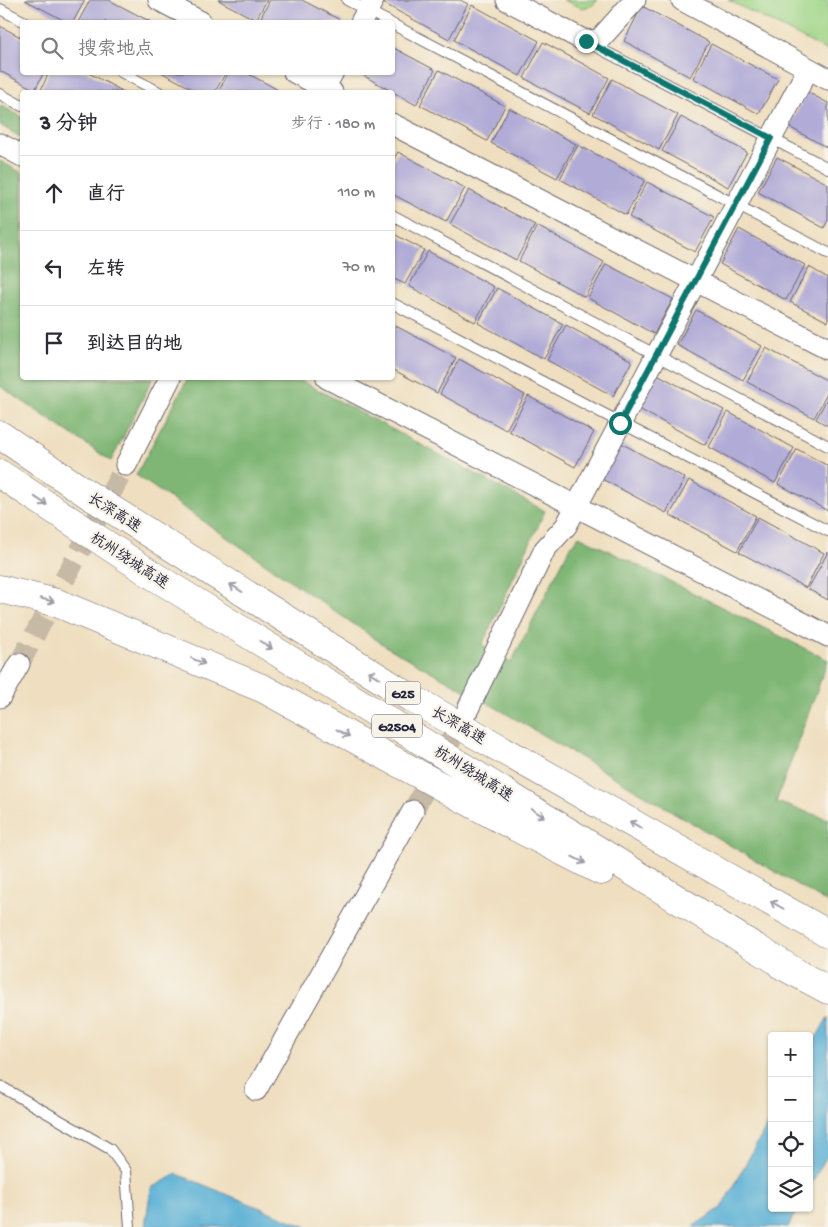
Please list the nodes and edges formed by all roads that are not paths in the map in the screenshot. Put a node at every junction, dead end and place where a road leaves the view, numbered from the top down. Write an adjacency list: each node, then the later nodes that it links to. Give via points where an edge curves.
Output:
1 (159, 0): 9 (street)
2 (347, 0): 7 (lane)
3 (507, 0): 12 (street)
4 (635, 0): 12 (street, via 599,40)
5 (682, 0): 13 (street)
6 (0, 10): 8 (lane)
7 (367, 11): 10 (lane)
8 (21, 20)
9 (197, 20)
10 (385, 20)
11 (395, 26): 26 (lane)
12 (586, 41): 22 (lane)
13 (808, 69): 16 (street); 22 (street)
14 (127, 75): 18 (lane)
15 (301, 75): 17 (street)
16 (828, 79)
17 (328, 86)
18 (155, 90)
19 (0, 94): 20 (lane)
20 (20, 105)
21 (395, 126): 29 (street)
22 (771, 138): 25 (lane); 26 (street)
23 (0, 144): 24 (street)
24 (20, 155)
25 (828, 168)
26 (735, 206): 28 (lane); 29 (street)
27 (395, 217): 32 (lane)
28 (828, 253)
29 (695, 281): 31 (street); 32 (street)
30 (395, 305): 35 (lane)
31 (828, 349)
32 (655, 356): 35 (street); 37 (lane)
33 (169, 380): 38 (street)
34 (331, 380): 40 (street)
35 (620, 423): 40 (street); 41 (lane)
36 (0, 435): 48 (highway, 长深高速 / G25, one-way to 36, via 410,698 89,496)
37 (828, 446)
38 (126, 465)
39 (0, 474): 49 (highway, 杭州绕城高速 / G2504, one-way to 49, via 154,576)
40 (575, 506): 43 (street); 46 (street, via 566,526 545,549)
41 (828, 531)
42 (0, 589): 49 (highway, one-way to 49, via 57,603 264,689 504,821)
43 (828, 636)
44 (19, 664): 45 (street)
45 (0, 697)
46 (468, 709)
47 (413, 811): 52 (street)
48 (824, 932)
49 (797, 973): 50 (highway)
50 (828, 990)
51 (0, 1086): 53 (lane, via 110,1149 126,1171)
52 (256, 1090)
53 (130, 1227)

